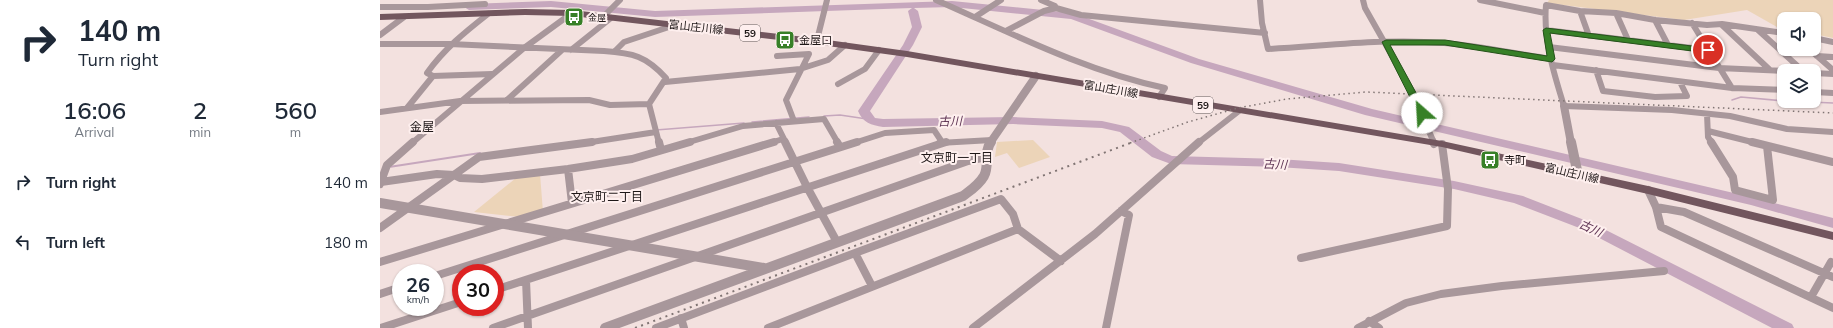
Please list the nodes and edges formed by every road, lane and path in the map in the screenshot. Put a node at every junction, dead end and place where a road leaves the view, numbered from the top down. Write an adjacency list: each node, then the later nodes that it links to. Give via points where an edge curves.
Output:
1 (936, 0): 19 (street)
2 (1001, 0): 19 (street)
3 (1041, 0): 11 (street)
4 (1260, 0): 30 (street)
5 (1363, 0): 36 (street, via 1365,8)
6 (1480, 0): 17 (street)
7 (620, 1): 18 (street)
8 (486, 3): 10 (street); 13 (street)
9 (826, 4): 34 (street, via 818,36)
10 (380, 7)
11 (1056, 8): 28 (street, via 1041,12); 30 (street, via 1081,15)
12 (1580, 11): 15 (street); 17 (street, via 1546,5); 32 (street)
13 (477, 12): 16 (main road, 富山庄川線 / 59); 21 (main road, 富山庄川線 / 59)
14 (572, 13): 16 (main road, 富山庄川線 / 59); 18 (main road, 富山庄川線 / 59); 43 (street)
15 (1616, 13): 22 (street); 35 (street)
16 (488, 14): 39 (street)
17 (1545, 14): 27 (street)
18 (607, 16): 25 (main road, 富山庄川線 / 59); 45 (street)
19 (975, 16): 28 (street)
20 (380, 17): 21 (main road, 富山庄川線 / 59)
21 (404, 17): 31 (street)
22 (1655, 20): 23 (street); 41 (street)
23 (1692, 23): 24 (street); 47 (street)
24 (1722, 24): 26 (street); 57 (street)
25 (675, 25): 34 (main road, 富山庄川線 / 59); 48 (street, via 624,42)
26 (1758, 29): 29 (street); 53 (street)
27 (1546, 30): 32 (street); 42 (street)
28 (1006, 31): 72 (street, via 1078,63 1165,88)
29 (1777, 32)
30 (1265, 33): 36 (street, via 1268,49)
31 (380, 35)
32 (1589, 36): 35 (street)
33 (1821, 39): 37 (street)
34 (813, 40): 40 (main road, 富山庄川線 / 59)
35 (1628, 40): 41 (street)
36 (1386, 42): 52 (street, via 1445,43); 89 (street)
37 (1833, 42)
38 (380, 44): 39 (street)
39 (450, 44): 43 (street); 63 (street, via 426,73)
40 (845, 45): 46 (main road, 富山庄川線 / 59); 55 (street, via 828,60)
41 (1668, 45): 47 (street)
42 (1549, 47): 52 (street); 54 (street)
43 (524, 48): 44 (street); 61 (street)
44 (562, 50): 45 (street); 73 (street)
45 (571, 50): 48 (street)
46 (879, 50): 64 (main road, 富山庄川線 / 59); 67 (street, via 865,69)
47 (1708, 50): 54 (street)
48 (614, 51): 65 (street, via 647,59 666,78)
49 (777, 56): 55 (street, via 809,54)
50 (1817, 56): 51 (street); 59 (street)
51 (1833, 57)
52 (1552, 62): 56 (street); 76 (street)
53 (1796, 64)
54 (1719, 68): 57 (street); 68 (street)
55 (800, 69): 65 (street); 81 (street, via 786,100)
56 (1596, 70): 66 (street); 66 (street, via 1603,91 1655,97 1687,96)
57 (1770, 70): 58 (street)
58 (1777, 70)
59 (1833, 70)
60 (1821, 73): 62 (street)
61 (492, 74): 63 (street); 74 (street)
62 (1833, 74)
63 (433, 76): 77 (street)
64 (1036, 76): 72 (main road, 富山庄川線 / 59); 87 (street)
65 (665, 82): 75 (street)
66 (1680, 82): 68 (street)
67 (838, 84)
68 (1732, 88): 69 (street)
69 (1777, 90)
70 (1821, 92): 71 (street)
71 (1833, 93)
72 (1159, 97): 78 (main road, 富山庄川線 / 59)
73 (507, 100): 74 (street); 75 (street, via 589,100 610,105)
74 (460, 101): 77 (street); 99 (street, via 387,165)
75 (649, 104): 84 (street)
76 (1564, 106): 80 (street); 97 (street)
77 (407, 108): 79 (street)
78 (1239, 111): 89 (main road, 富山庄川線 / 59); 106 (street, via 1211,131)
79 (380, 112)
80 (1707, 114): 83 (street); 85 (street, via 1730,116 1787,129)
81 (794, 121): 82 (street); 91 (street, via 824,119)
82 (776, 123): 86 (street); 92 (street, via 743,126)
83 (1708, 131): 90 (street); 90 (street, via 1708,137 1733,177 1735,190 1773,200)
84 (656, 132): 92 (street); 98 (street, via 478,157)
85 (1833, 132)
86 (783, 139): 94 (street); 103 (street)
87 (992, 140): 88 (street); 93 (street, via 987,147)
88 (942, 142): 91 (street, via 934,130 885,133); 100 (street)
89 (1438, 144): 97 (main road, 富山庄川線 / 59); 117 (street, via 1447,179 1447,226)
90 (1767, 146): 95 (street)
91 (840, 147): 94 (street)
92 (661, 150): 96 (street, via 632,159)
93 (986, 157): 107 (street); 113 (street, via 985,176 976,187 963,196)
94 (795, 162): 100 (street); 111 (street)
95 (1833, 162)
96 (568, 169): 98 (street, via 482,179 460,178); 103 (street)
97 (1577, 171): 101 (main road, 富山庄川線 / 59)
98 (454, 175): 99 (street, via 437,174); 105 (street)
99 (380, 183)
100 (807, 187): 107 (street); 114 (street)
101 (1648, 190): 104 (street); 112 (main road, 富山庄川線 / 59)
102 (380, 203): 105 (street)
103 (572, 203): 108 (street)
104 (1656, 207): 124 (street, via 1684,212); 130 (street, via 1661,227)
105 (408, 208): 108 (street); 109 (street)
106 (1121, 211): 118 (street); 144 (street, via 1129,216)
107 (821, 213): 113 (street); 116 (street)
108 (504, 224): 111 (street); 119 (street)
109 (380, 228)
110 (1018, 228): 115 (street, via 1013,214 1001,199); 118 (street); 126 (street)
111 (566, 234): 114 (street); 123 (street)
112 (1833, 236)
113 (837, 242): 121 (street)
114 (630, 246): 116 (street); 125 (street)
115 (855, 253): 126 (street); 134 (street)
116 (697, 256): 121 (street); 133 (street)
117 (1301, 258)
118 (1061, 261): 143 (street)
119 (380, 262)
120 (1833, 262): 124 (street)
121 (765, 269): 139 (street)
122 (1664, 271): 135 (street, via 1441,294 1406,303)
123 (444, 273)
124 (1829, 275): 130 (street)
125 (526, 280): 127 (street); 133 (street)
126 (872, 286): 142 (street)
127 (504, 287)
128 (392, 290): 129 (street)
129 (380, 294)
130 (1811, 297): 132 (street)
131 (452, 305): 136 (street)
132 (1833, 308)
133 (527, 316): 137 (street); 138 (street)
134 (681, 318): 140 (street); 141 (street)
135 (1369, 321): 145 (street); 146 (street)
136 (382, 328)
137 (493, 328)
138 (528, 328)
139 (605, 328)
140 (656, 328)
141 (684, 328)
142 (768, 328)
143 (973, 328)
144 (1106, 328)
145 (1358, 328)
146 (1379, 328)

